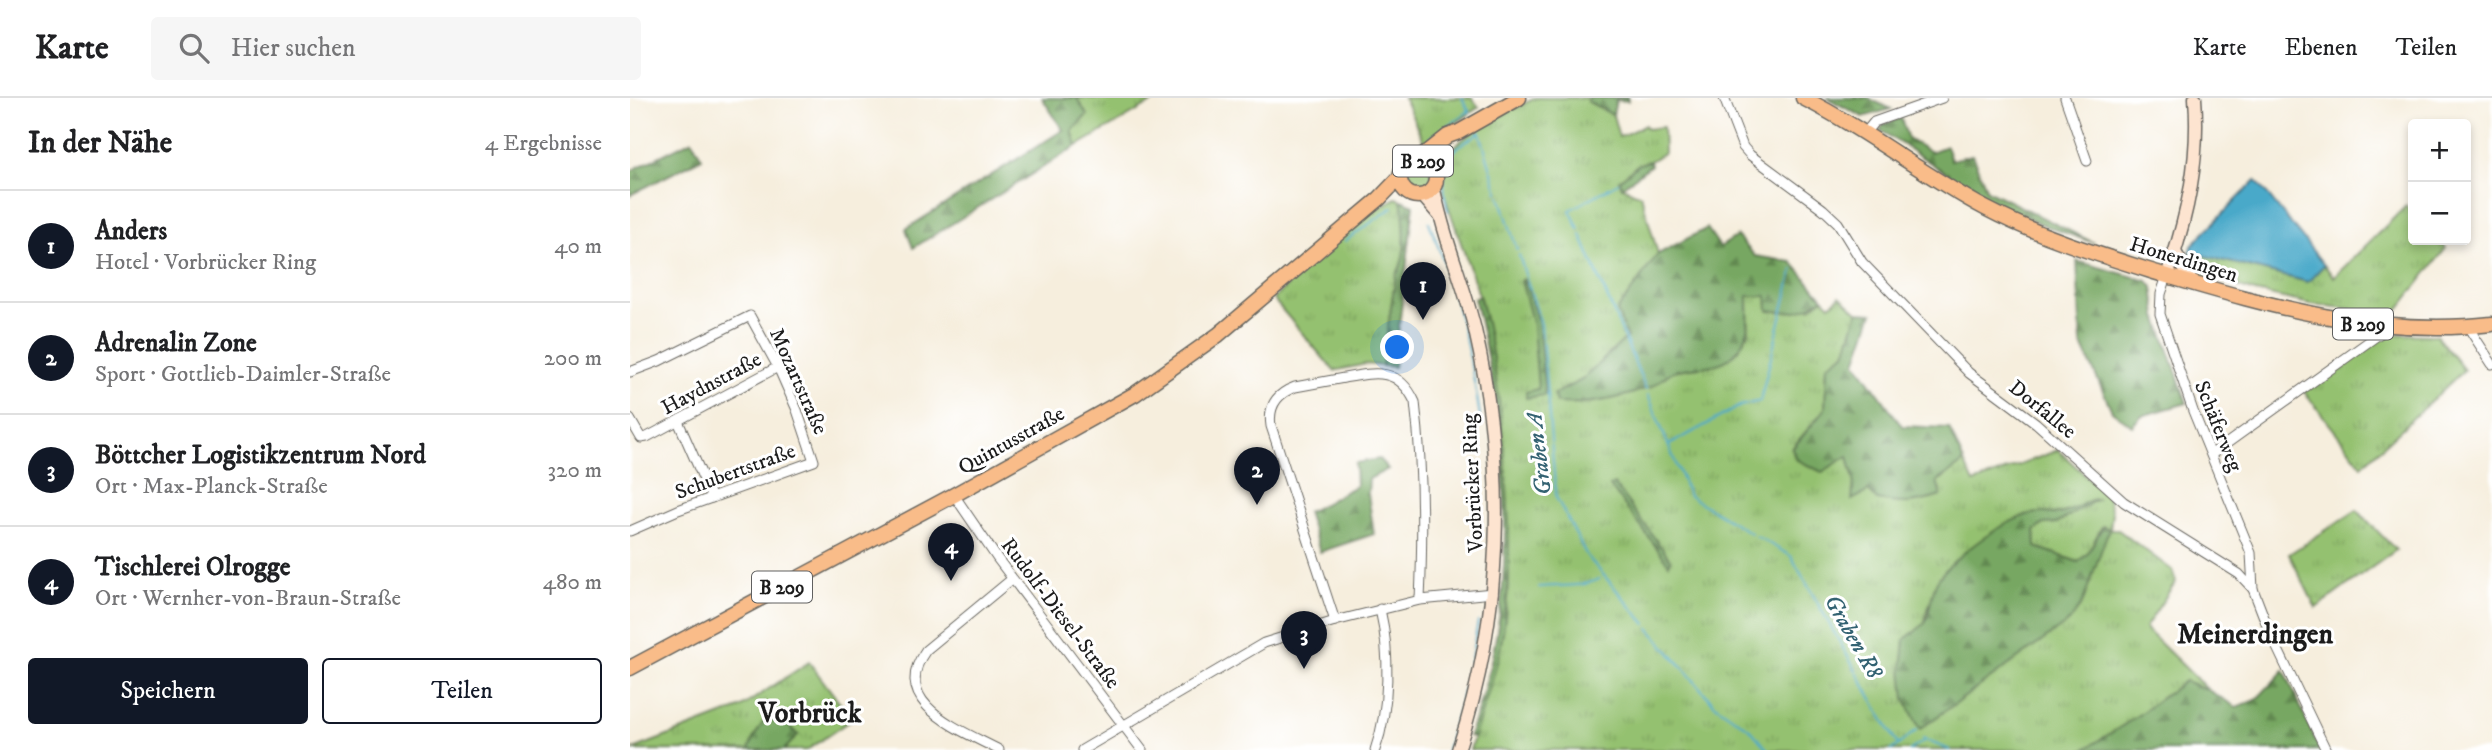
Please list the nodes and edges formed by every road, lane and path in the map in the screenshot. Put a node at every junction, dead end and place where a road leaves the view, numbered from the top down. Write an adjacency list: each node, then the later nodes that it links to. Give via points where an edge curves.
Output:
1 (1520, 98): 7 (main road, B 209)
2 (1724, 98): 31 (street, Dorfallee, via 1750,155 1838,223 1862,261 1969,373 2036,422 2124,502)
3 (1803, 98): 8 (main road, B 209)
4 (1942, 98): 8 (street, via 1874,122)
5 (2065, 98): 10 (street)
6 (2195, 98): 14 (main road, via 2194,176)
7 (1460, 132): 9 (main road, B 209); 11 (main road, B 209)
8 (1865, 133): 15 (main road, Honerdingen / B 209, via 2007,219)
9 (1418, 160): 11 (main road, B 209); 12 (main road, B 209, via 1408,163)
10 (2087, 161)
11 (1433, 168): 13 (main road, B 209, via 1436,177)
12 (1403, 184): 13 (main road, B 209, via 1414,195); 27 (main road, Quintusstraße / B 209, via 1175,367 1085,424)
13 (1428, 191): 34 (main road, Vorbrücker Ring, via 1466,296 1486,392 1496,488)
14 (2175, 252): 15 (main road); 16 (main road)
15 (2167, 276): 16 (main road, Honerdingen / B 209); 25 (street, Schäferweg, via 2160,314)
16 (2193, 284): 18 (main road, Honerdingen / B 209, via 2291,311)
17 (2492, 324): 19 (main road, Honerdingen / B 209)
18 (2389, 327): 19 (main road, Honerdingen / B 209); 25 (street)
19 (2471, 327): 20 (street)
20 (2492, 364)
21 (778, 367): 22 (street, Mozartstraße, via 750,316); 24 (street, Haydnstraße); 26 (street, Mozartstraße)
22 (630, 372)
23 (630, 419): 24 (street, Haydnstraße, via 641,438)
24 (678, 421): 28 (street)
25 (2212, 454): 30 (street, Schäferweg, via 2251,553)
26 (814, 461): 28 (street, Schubertstraße)
27 (954, 495): 32 (street, Rudolf-Diesel-Straße); 38 (main road, Quintusstraße / B 209)
28 (712, 498): 29 (street, Schubertstraße)
29 (630, 531)
30 (2251, 564): 31 (street); 33 (street, Schäferweg)
31 (2239, 574): 33 (street, Dorfallee)
32 (1013, 579): 39 (street, Rudolf-Diesel-Straße); 40 (street, via 926,650 915,680 929,709)
33 (2253, 589): 45 (street, Dorfallee)
34 (1493, 593): 35 (street); 44 (main road, Vorbrücker Ring, via 1486,643)
35 (1420, 600): 36 (street); 37 (street, via 1421,458 1411,394 1393,376 1374,373 1295,387 1274,402 1271,426)
36 (1380, 610): 37 (street); 43 (street, via 1386,685)
37 (1335, 621): 39 (street, via 1264,643)
38 (630, 668)
39 (1124, 726): 41 (street); 42 (street, Rudolf-Diesel-Straße)
40 (999, 750)
41 (1082, 750)
42 (1142, 750)
43 (1375, 750)
44 (1458, 750)
45 (2326, 750)

